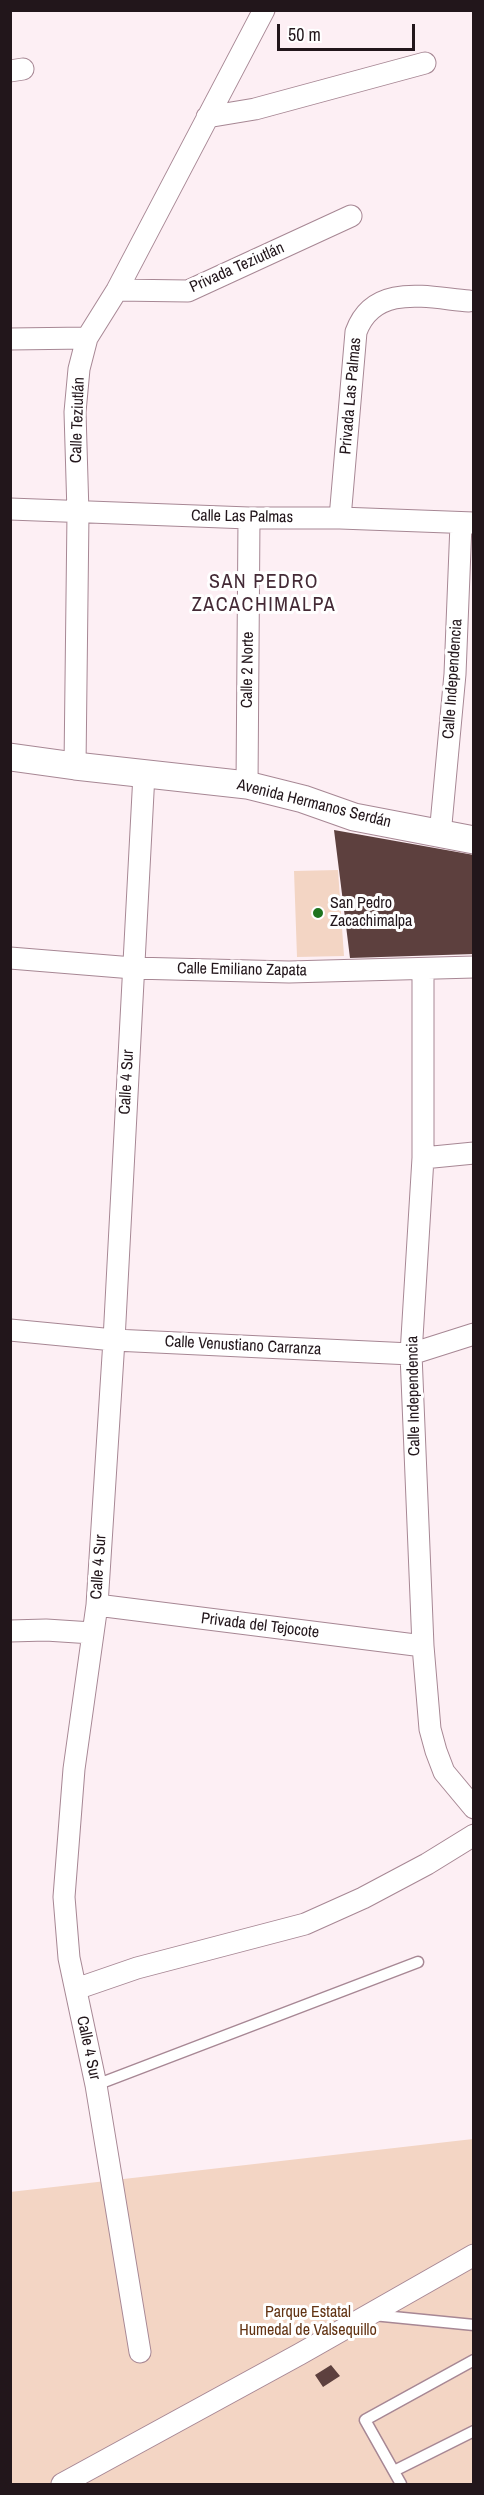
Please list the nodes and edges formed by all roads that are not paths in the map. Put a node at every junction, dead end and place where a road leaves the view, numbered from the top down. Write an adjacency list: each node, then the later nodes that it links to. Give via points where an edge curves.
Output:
1 (264, 10): 3 (street, Calle Teziutlán)
2 (425, 63): 3 (street, via 255,109)
3 (207, 117): 5 (street, Calle Teziutlán)
4 (351, 216): 5 (street, Privada Teziutlán, via 188,291)
5 (117, 290): 7 (street, Calle Teziutlán)
6 (470, 301): 12 (street, Privada Las Palmas, via 395,296 375,306 360,322)
7 (87, 338): 8 (street); 10 (street, Calle Teziutlán, via 75,412)
8 (10, 339)
9 (10, 509): 10 (street, Calle Las Palmas)
10 (78, 513): 11 (street, Calle Las Palmas); 15 (street, Calle Teziutlán)
11 (249, 518): 12 (street, Calle Las Palmas); 17 (street, Calle 2 Norte)
12 (340, 518): 13 (street, Calle Las Palmas)
13 (467, 523): 18 (street, Calle Independencia)
14 (10, 757): 15 (street, Avenida Hermanos Serdán)
15 (75, 766): 16 (street, Avenida Hermanos Serdán)
16 (144, 774): 17 (street, Avenida Hermanos Serdán); 22 (street, Calle 4 Sur)
17 (247, 784): 18 (street, Avenida Hermanos Serdán, via 354,817)
18 (440, 835): 19 (street, Avenida Hermanos Serdán)
19 (474, 840)
20 (10, 958): 22 (street, Calle Emiliano Zapata)
21 (474, 967): 23 (street, Calle Emiliano Zapata)
22 (132, 968): 23 (street, Calle Emiliano Zapata); 28 (street, Calle 4 Sur)
23 (423, 970): 25 (street, Calle Independencia)
24 (474, 1153): 25 (street)
25 (423, 1158): 29 (street, Calle Independencia)
26 (10, 1330): 28 (street, Calle Venustiano Carranza)
27 (474, 1334): 29 (street, Calle Venustiano Carranza)
28 (114, 1340): 29 (street, Calle Venustiano Carranza); 30 (street, Calle 4 Sur)
29 (411, 1354): 33 (street, Calle Independencia)
30 (97, 1605): 32 (street, Calle 4 Sur); 33 (street, Privada del Tejocote)
31 (10, 1631): 32 (street)
32 (92, 1633): 37 (street, Calle 4 Sur, via 64,1873 66,1930)
33 (423, 1646): 34 (street, Calle Independencia, via 430,1729 436,1751 444,1772)
34 (474, 1808)
35 (474, 1835): 37 (street, via 363,1898 305,1924 137,1968)
36 (418, 1962): 38 (lane)
37 (76, 1989): 38 (street, Calle 4 Sur)
38 (96, 2085): 42 (street, Calle 4 Sur)
39 (474, 2255): 40 (street)
40 (370, 2314): 41 (lane); 46 (street)
41 (474, 2325)
42 (140, 2352)
43 (474, 2360): 45 (lane, via 365,2420)
44 (474, 2431): 45 (lane)
45 (394, 2470): 47 (lane)
46 (62, 2484)
47 (401, 2484)

